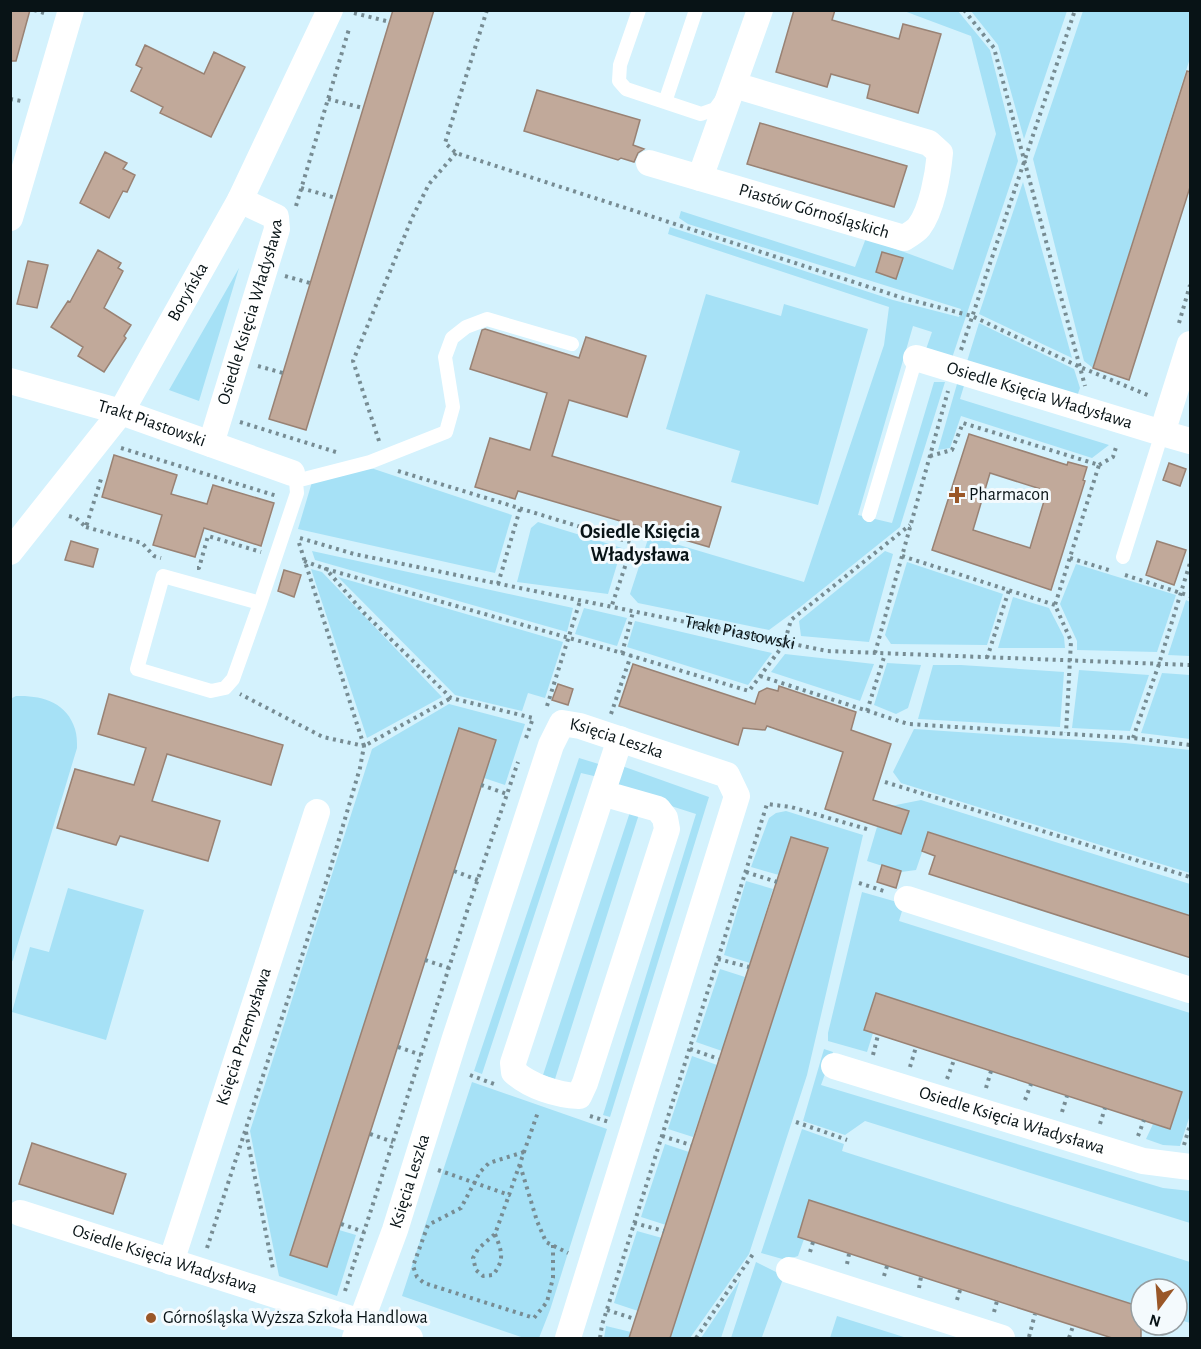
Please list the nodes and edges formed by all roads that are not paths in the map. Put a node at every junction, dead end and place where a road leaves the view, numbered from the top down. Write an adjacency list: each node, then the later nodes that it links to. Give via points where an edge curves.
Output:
1 (639, 10): 7 (lane, via 620,65 619,81 626,89)
2 (696, 10): 7 (lane)
3 (760, 10): 6 (street)
4 (342, 12): 10 (street, Boryńska)
5 (61, 13): 11 (street)
6 (734, 85): 7 (lane, via 715,109 701,114); 9 (street); 9 (street, Piastów Górnośląskich, via 929,143 940,153 926,214 919,228 904,238)
7 (665, 102)
8 (649, 163): 9 (street, Piastów Górnośląskich)
9 (700, 178)
10 (240, 200): 16 (street, Boryńska); 19 (street, Osiedle Księcia Władysława, via 276,217 277,229)
11 (10, 218)
12 (572, 344): 20 (lane, via 487,319 466,327 452,339 445,357 453,408 446,432 370,462)
13 (1191, 344): 17 (street)
14 (916, 358): 17 (street, Osiedle Księcia Władysława); 21 (lane)
15 (10, 381): 16 (street, Trakt Piastowski)
16 (121, 412): 19 (street, Trakt Piastowski); 22 (street, Boryńska)
17 (1162, 433): 18 (street, Osiedle Księcia Władysława); 23 (lane)
18 (1191, 441)
19 (211, 444): 20 (street, Trakt Piastowski)
20 (294, 477): 24 (lane, via 297,493)
21 (869, 515)
22 (10, 552)
23 (1122, 557)
24 (260, 603): 24 (lane, via 163,576 137,669 212,691 225,688 232,679)
25 (614, 731): 26 (street); 35 (street, Księcia Leszka, via 562,723 552,745 395,1230); 37 (street, Księcia Leszka, via 727,776 737,796)
26 (602, 793): 26 (street, via 513,1063 514,1072 522,1079 565,1095 579,1096 585,1083 667,829 658,809)
27 (317, 812): 33 (street, Księcia Przemysława)
28 (907, 899): 29 (street)
29 (1191, 990)
30 (834, 1066): 31 (street, Osiedle Księcia Władysława, via 1143,1161)
31 (1191, 1167)
32 (20, 1213): 33 (street, Osiedle Księcia Władysława)
33 (171, 1262): 35 (street, Osiedle Księcia Władysława)
34 (789, 1270): 38 (street)
35 (358, 1330): 36 (street, Osiedle Księcia Władysława)
36 (410, 1338)
37 (568, 1338)
38 (1002, 1338)

